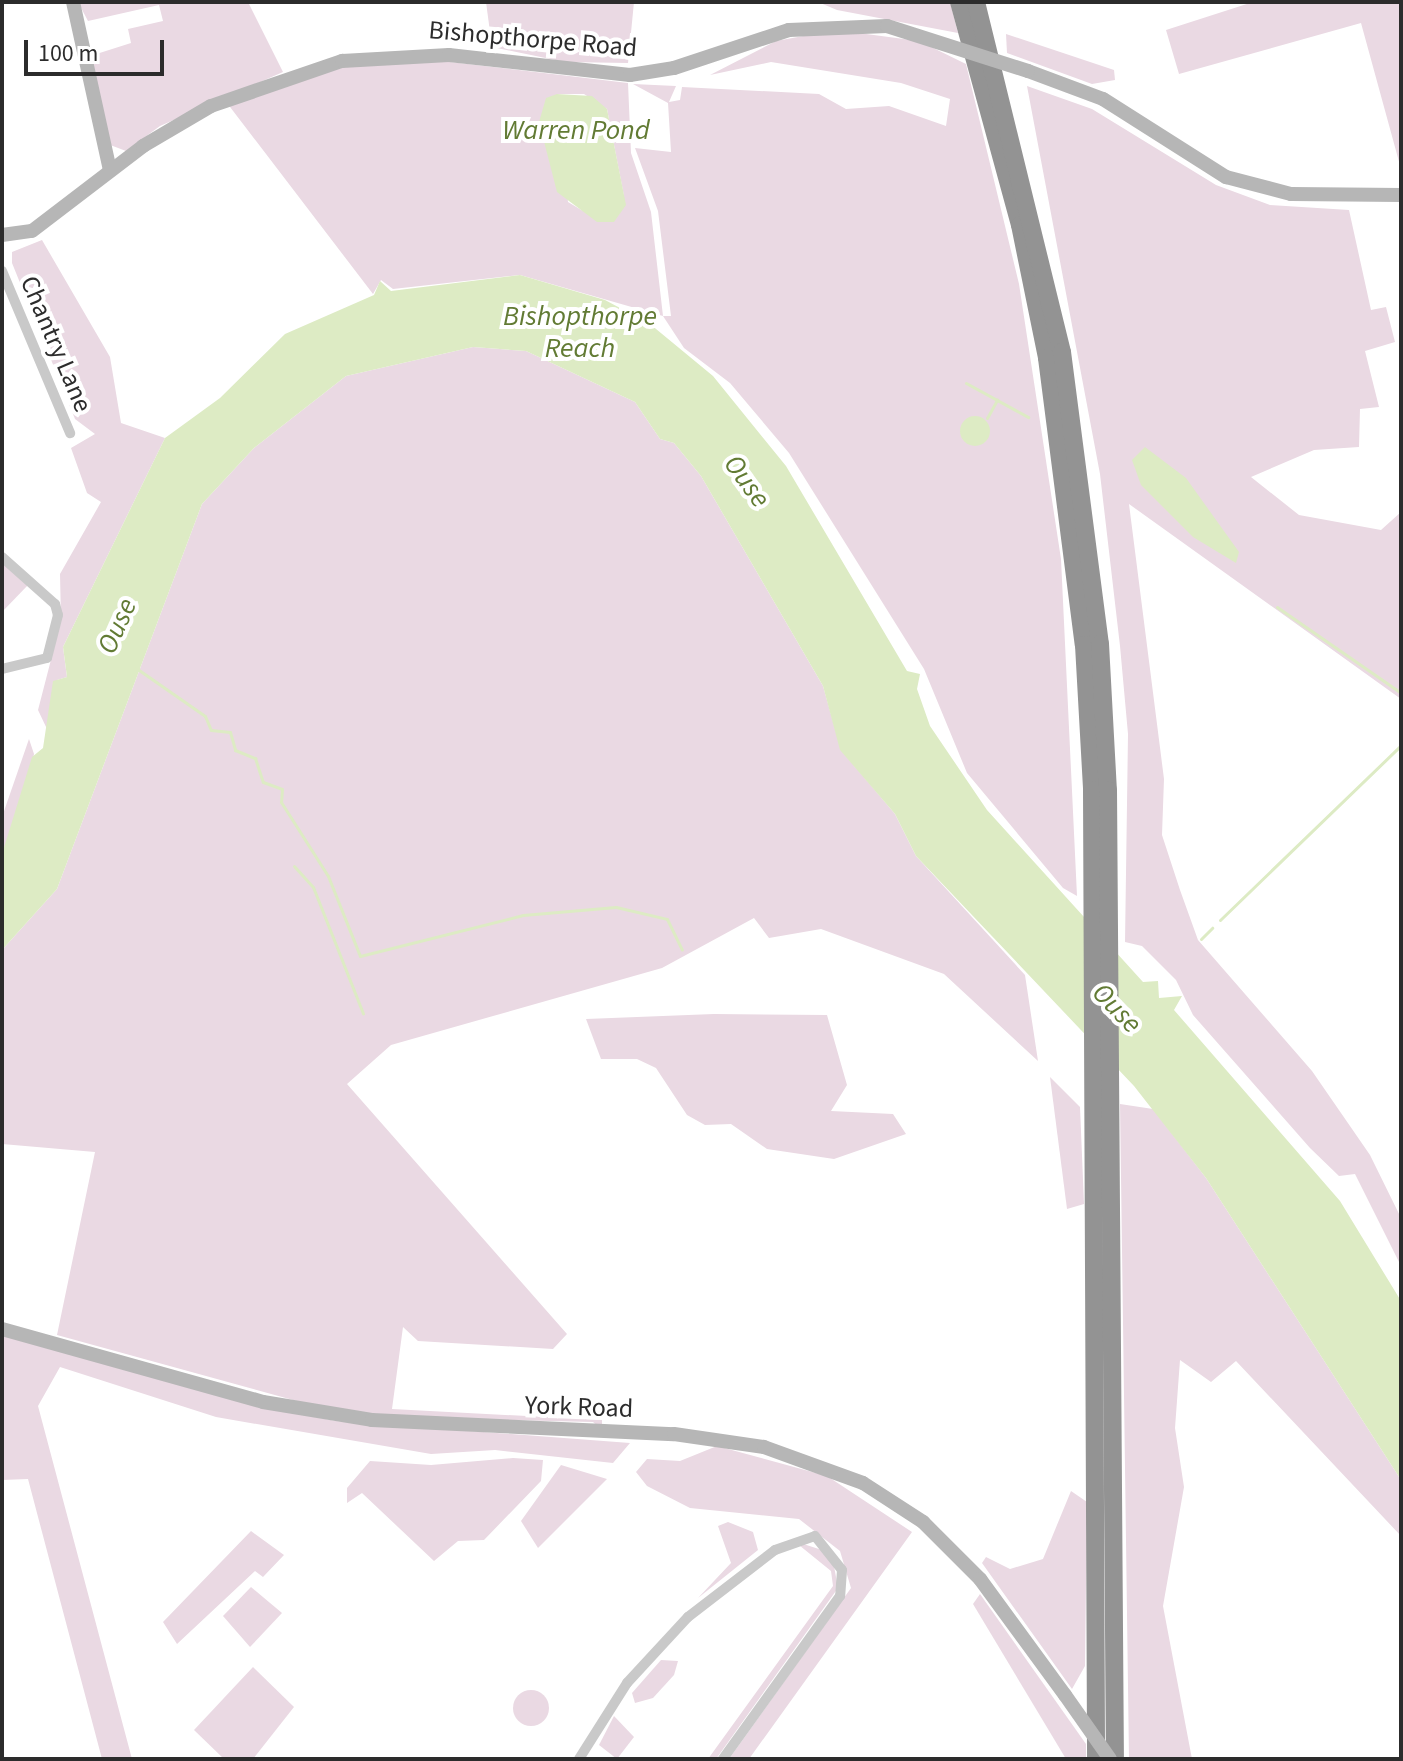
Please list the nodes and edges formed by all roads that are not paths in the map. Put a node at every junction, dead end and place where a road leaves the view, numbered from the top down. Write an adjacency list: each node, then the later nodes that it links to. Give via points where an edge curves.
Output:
1 (73, 2): 4 (street)
2 (959, 2): 11 (highway, via 1020,225 1047,358 1071,509)
3 (976, 2): 11 (highway, via 1062,352 1086,505)
4 (110, 170): 5 (street, Bishopthorpe Road, bridge, via 211,106 342,61 449,55 630,75 674,68 789,30 887,26 1103,99 1226,177 1291,194); 6 (street, Bishopthorpe Road, via 32,231)
5 (1401, 195)
6 (2, 235)
7 (2, 271): 8 (street, Chantry Lane)
8 (70, 433)
9 (2, 557): 10 (street, via 55,604 58,615 47,658)
10 (2, 669)
11 (1100, 790): 12 (highway)
12 (1103, 1185): 16 (highway); 17 (highway)
13 (2, 1329): 17 (street, York Road, bridge, via 263,1402 372,1420 674,1434 764,1447 863,1483 923,1522 980,1579)
14 (579, 1759): 15 (street, via 627,1683 688,1617 775,1550 815,1536 842,1570 840,1596)
15 (723, 1759)
16 (1096, 1759)
17 (1112, 1759)

